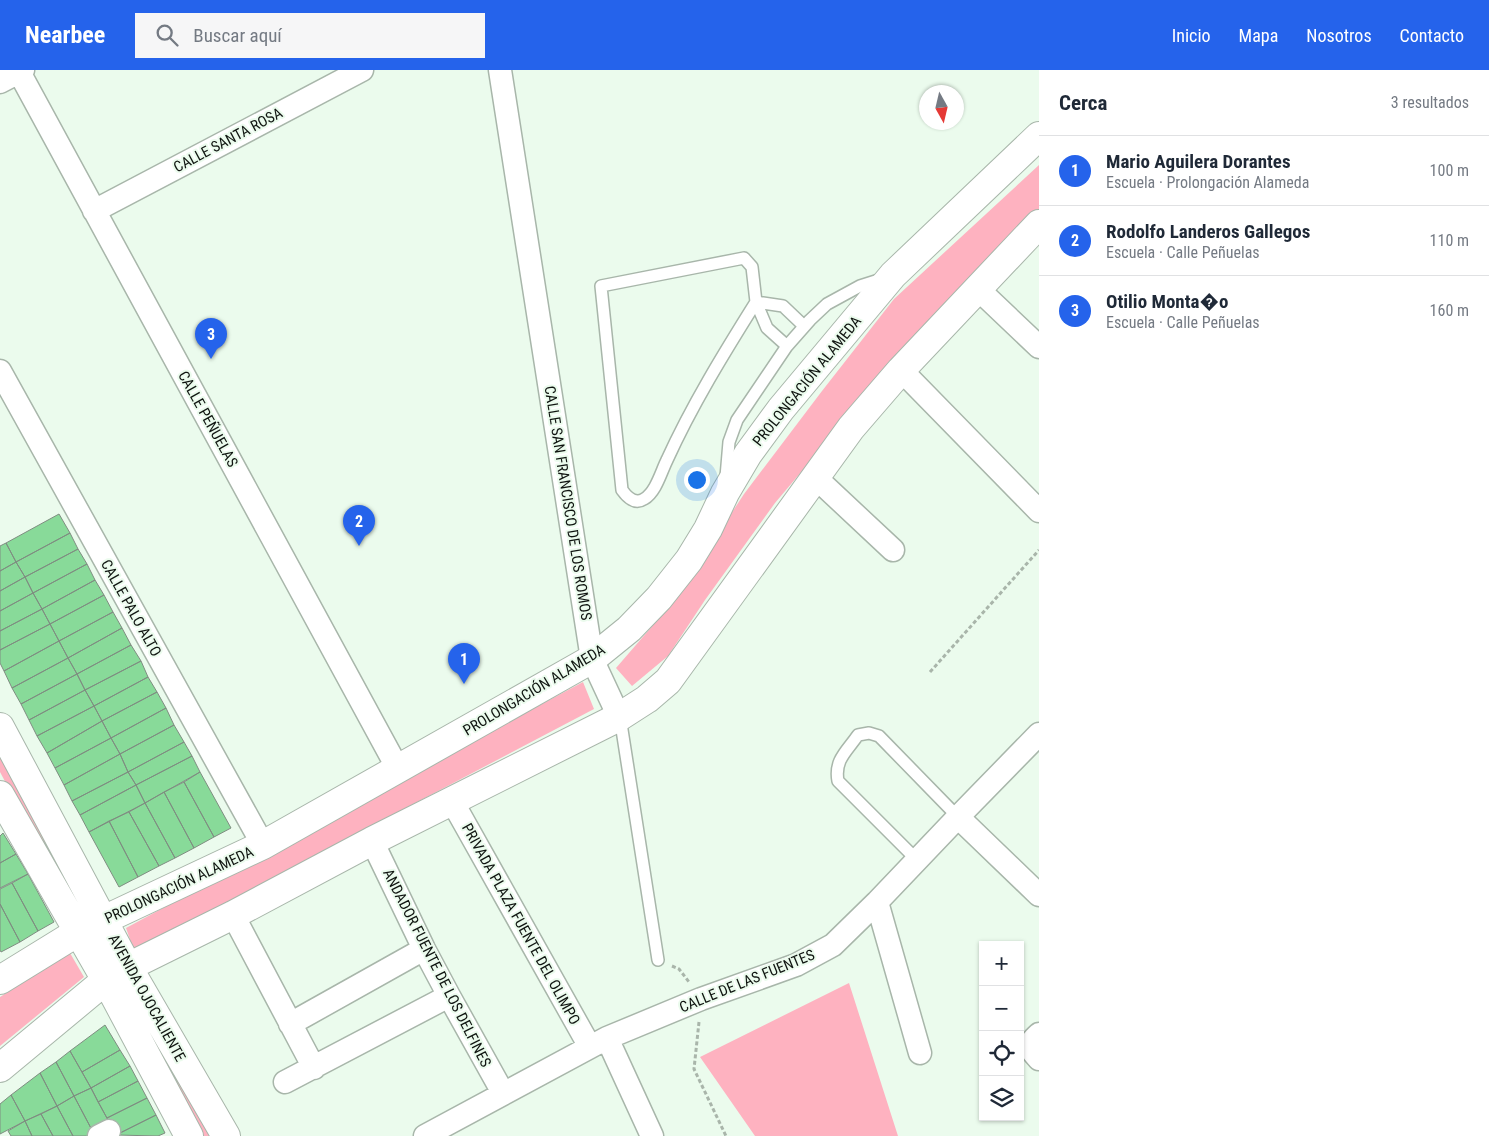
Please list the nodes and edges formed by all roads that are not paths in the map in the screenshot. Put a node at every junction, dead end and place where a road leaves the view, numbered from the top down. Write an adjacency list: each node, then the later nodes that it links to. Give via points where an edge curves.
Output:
1 (362, 70): 5 (street, CALLE SANTA ROSA)
2 (500, 70): 19 (street, CALLE SAN FRANCISCO DE LOS ROMOS)
3 (15, 74): 5 (street, CALLE PEÑUELAS)
4 (1039, 136): 7 (main road, PROLONGACIÓN ALAMEDA)
5 (94, 211): 23 (street, CALLE PEÑUELAS)
6 (1039, 224): 8 (main road)
7 (893, 275): 10 (lane, via 860,286 827,304); 16 (main road, PROLONGACIÓN ALAMEDA, via 781,409)
8 (978, 289): 12 (street); 13 (main road)
9 (756, 302): 9 (lane, via 684,424 652,492 643,500 628,498 622,490 601,286 744,258 752,267); 10 (lane, via 783,306); 11 (lane, via 767,328)
10 (804, 326): 11 (lane)
11 (788, 346): 16 (lane, via 737,420 729,442)
12 (1039, 347)
13 (901, 370): 15 (main road, via 851,428); 17 (street)
14 (0, 371): 28 (street, CALLE PALO ALTO)
15 (815, 477): 18 (street); 20 (main road, via 668,681 648,699)
16 (725, 493): 19 (main road, PROLONGACIÓN ALAMEDA, via 708,530 659,598 629,629)
17 (1039, 511)
18 (893, 550)
19 (592, 659): 20 (street, CALLE SAN FRANCISCO DE LOS ROMOS); 23 (main road, PROLONGACIÓN ALAMEDA)
20 (619, 716): 25 (main road); 36 (lane, CALLE SAN FRANCISCO DE LOS ROMOS)
21 (0, 727): 33 (main road, AVENIDA OJOCALIENTE)
22 (1039, 734): 26 (street, CALLE DE LAS FUENTES)
23 (398, 769): 28 (main road, PROLONGACIÓN ALAMEDA)
24 (0, 795): 34 (main road, AVENIDA OJOCALIENTE)
25 (452, 801): 27 (main road); 41 (street, PRIVADA PLAZA FUENTE DEL OLIMPO)
26 (958, 817): 29 (street, CALLE DE LAS FUENTES); 29 (lane, via 879,736 869,733 858,735 838,763 838,781); 30 (street)
27 (372, 841): 32 (main road); 35 (street, ANDADOR FUENTE DE LOS DELFINES)
28 (263, 845): 33 (main road, PROLONGACIÓN ALAMEDA)
29 (917, 860): 31 (street, CALLE DE LAS FUENTES)
30 (1039, 895)
31 (878, 902): 41 (street, CALLE DE LAS FUENTES, via 833,946 796,965 701,999); 42 (street)
32 (233, 916): 37 (main road); 40 (street)
33 (104, 920): 34 (main road, PROLONGACIÓN ALAMEDA); 37 (main road, AVENIDA OJOCALIENTE)
34 (78, 932): 37 (main road, AVENIDA OJOCALIENTE); 38 (main road, PROLONGACIÓN ALAMEDA)
35 (424, 949): 39 (street, ANDADOR FUENTE DE LOS DELFINES); 40 (street)
36 (658, 960)
37 (117, 974): 43 (main road); 48 (main road, AVENIDA OJOCALIENTE); 49 (main road, AVENIDA OJOCALIENTE)
38 (0, 980)
39 (449, 996): 44 (street); 46 (street, ANDADOR FUENTE DE LOS DELFINES)
40 (290, 1024): 44 (street)
41 (598, 1043): 46 (street, CALLE DE LAS FUENTES); 47 (street, PRIVADA PLAZA FUENTE DEL OLIMPO)
42 (920, 1053)
43 (0, 1068)
44 (314, 1068): 45 (street)
45 (285, 1082)
46 (503, 1093): 50 (street, CALLE DE LAS FUENTES)
47 (651, 1135)
48 (189, 1136)
49 (226, 1136)
50 (424, 1136)

